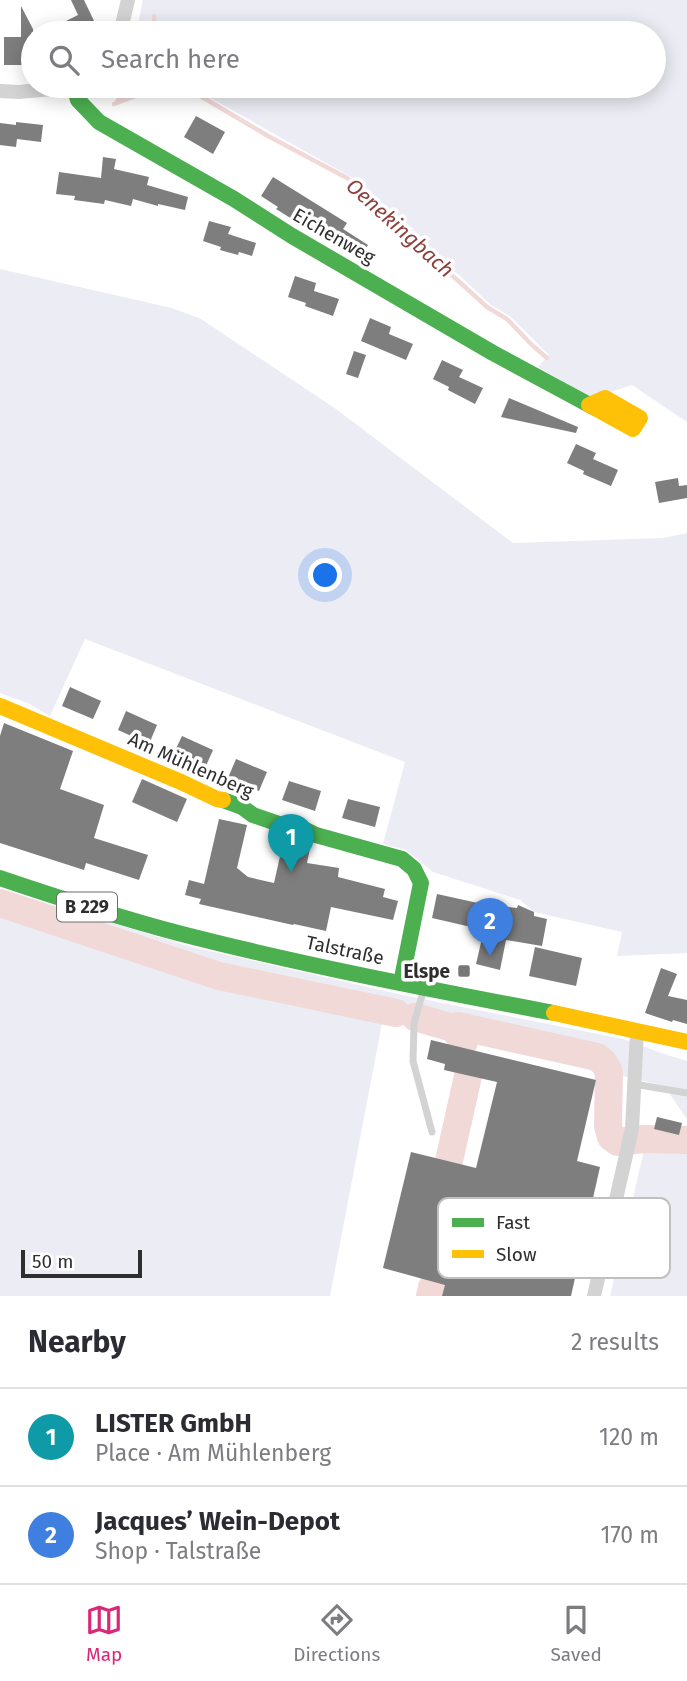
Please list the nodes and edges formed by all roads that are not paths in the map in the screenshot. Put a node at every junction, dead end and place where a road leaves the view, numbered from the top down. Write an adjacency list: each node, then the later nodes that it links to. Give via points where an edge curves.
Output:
1 (128, 0): 2 (street)
2 (123, 21)
3 (0, 91): 4 (street)
4 (21, 92)
5 (78, 98): 6 (street, Eichenweg, via 99,122)
6 (589, 405)
7 (0, 706): 9 (street, Am Mühlenberg, via 236,804 253,816 409,863 421,883)
8 (0, 878): 9 (street, Talstraße / B 229, via 176,932)
9 (401, 983): 10 (street, Talstraße / B 229)
10 (424, 988): 11 (street, Talstraße / B 229); 15 (lane, via 414,1023 413,1061)
11 (637, 1032): 12 (street, Talstraße / B 229); 13 (street)
12 (687, 1042)
13 (635, 1084): 14 (lane); 16 (street, via 632,1129)
14 (687, 1093)
15 (432, 1132)
16 (617, 1198)
17 (598, 1278): 18 (street)
18 (594, 1296)

